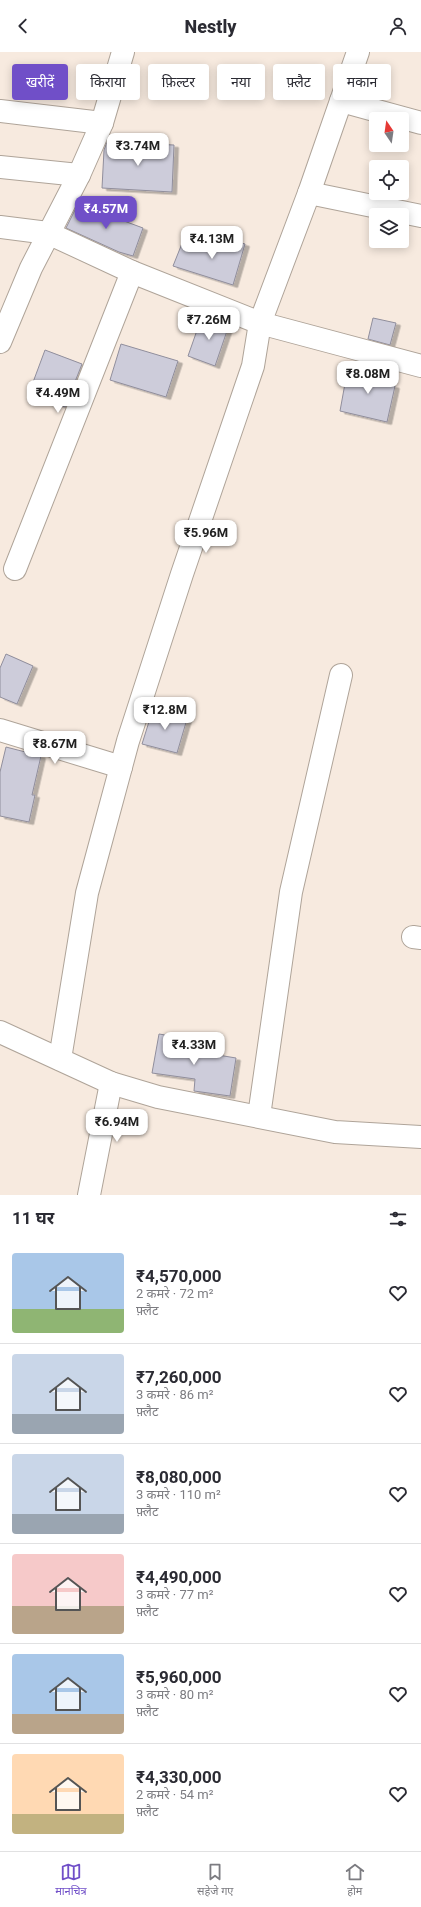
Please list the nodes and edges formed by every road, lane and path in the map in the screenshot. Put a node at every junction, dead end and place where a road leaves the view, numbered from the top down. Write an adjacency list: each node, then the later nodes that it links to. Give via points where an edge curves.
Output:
1 (123, 52): 5 (street)
2 (358, 52): 3 (street)
3 (341, 101): 6 (street); 9 (street)
4 (0, 111): 5 (street)
5 (102, 123): 8 (street)
6 (421, 123)
7 (0, 167): 8 (street)
8 (79, 175): 12 (street)
9 (309, 193): 10 (street); 14 (street)
10 (421, 216)
11 (0, 227): 12 (street)
12 (48, 233): 13 (street); 15 (street)
13 (132, 272): 14 (street); 17 (street)
14 (260, 323): 16 (street); 20 (street, via 253,366 182,574)
15 (0, 342)
16 (421, 366)
17 (15, 569)
18 (341, 675): 24 (street, via 291,892)
19 (0, 730): 20 (street)
20 (121, 767): 22 (street, via 87,893)
21 (0, 1032): 22 (street)
22 (60, 1059): 23 (street)
23 (111, 1084): 24 (street, via 158,1097); 26 (street)
24 (259, 1116): 25 (street, via 335,1132)
25 (421, 1137)
26 (89, 1195)

